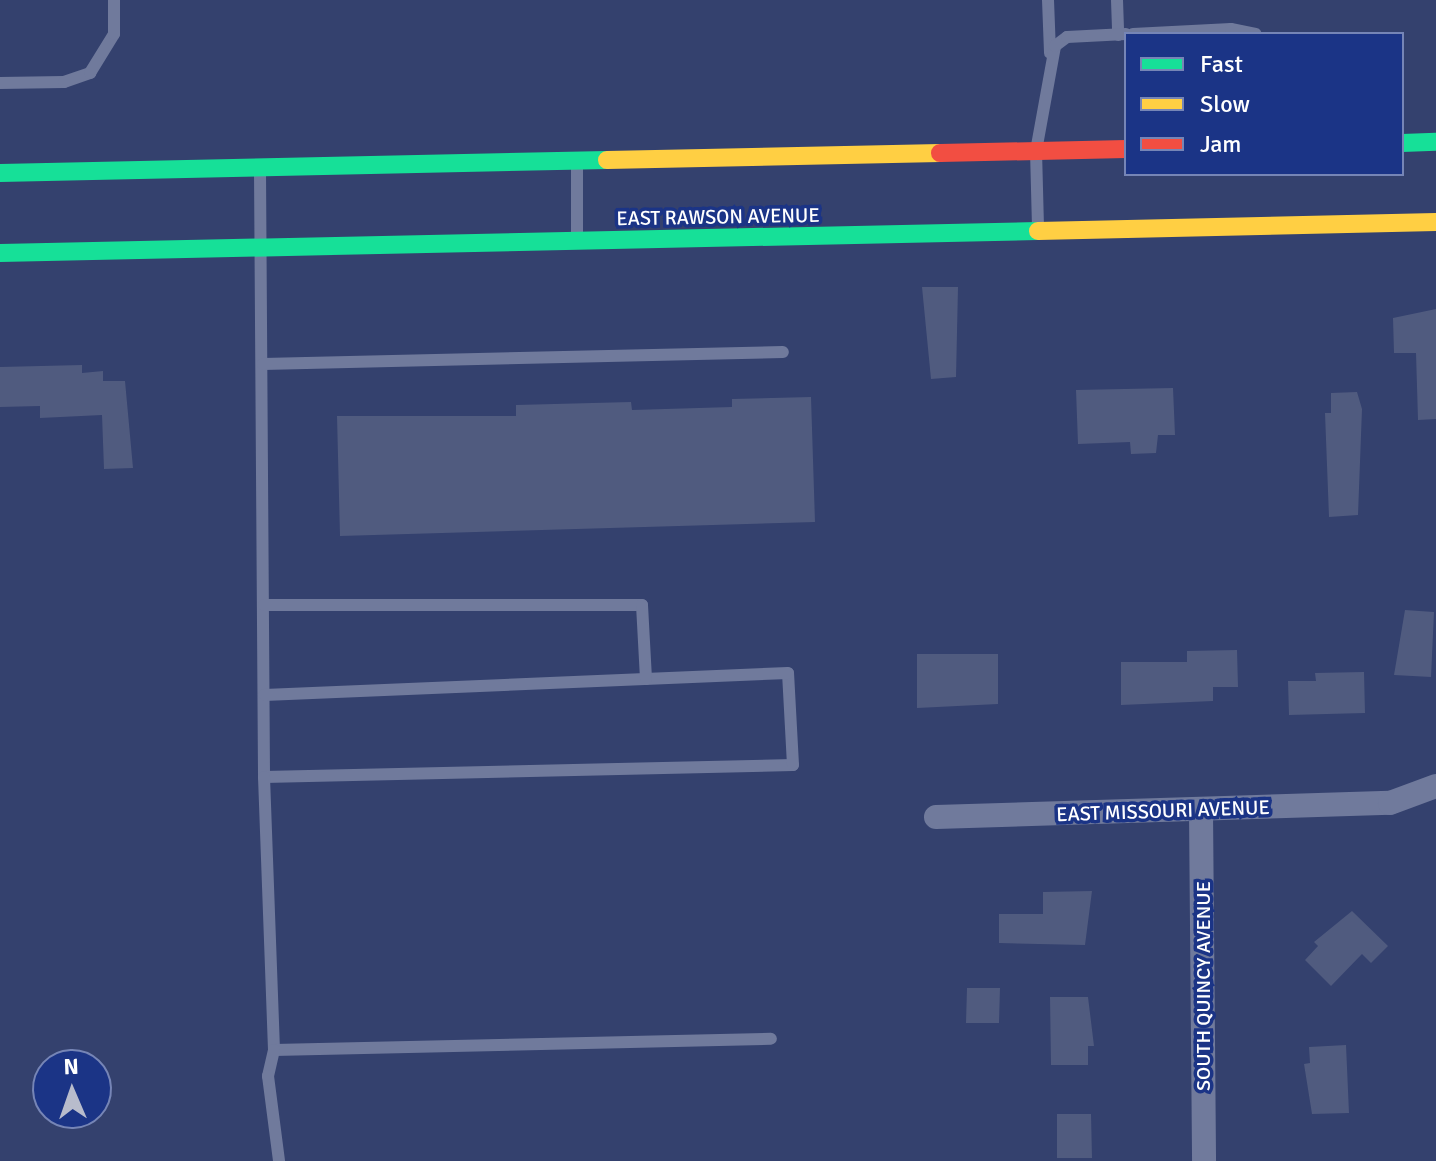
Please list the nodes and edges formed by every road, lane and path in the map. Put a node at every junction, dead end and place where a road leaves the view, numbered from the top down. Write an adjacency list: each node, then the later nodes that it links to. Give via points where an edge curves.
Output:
1 (114, 0): 8 (lane, via 114,34 90,73 64,82)
2 (1048, 0): 7 (lane)
3 (1117, 0): 6 (lane)
4 (1172, 32): 5 (lane)
5 (1246, 32)
6 (1122, 35): 7 (lane, via 1067,37)
7 (1050, 59): 12 (lane)
8 (0, 83)
9 (1436, 142): 10 (main road)
10 (1404, 143)
11 (1124, 149): 12 (main road)
12 (1036, 151): 13 (main road); 17 (lane)
13 (577, 160): 14 (main road); 18 (lane)
14 (260, 168): 15 (main road); 19 (lane)
15 (0, 173)
16 (1436, 222): 17 (main road, EAST RAWSON AVENUE)
17 (1038, 231): 18 (main road, EAST RAWSON AVENUE)
18 (577, 242): 19 (main road, EAST RAWSON AVENUE)
19 (263, 250): 20 (main road, EAST RAWSON AVENUE); 22 (lane)
20 (0, 253)
21 (783, 352): 22 (lane)
22 (263, 364): 23 (lane)
23 (264, 605): 24 (lane, via 642,605); 25 (lane)
24 (646, 679): 25 (lane); 26 (lane, via 788,673 793,765)
25 (264, 695): 26 (lane)
26 (264, 777): 31 (lane)
27 (1436, 786): 28 (street, EAST MISSOURI AVENUE, via 1390,803)
28 (1201, 811): 29 (street, EAST MISSOURI AVENUE); 33 (street, SOUTH QUINCY AVENUE)
29 (936, 817)
30 (771, 1039): 31 (lane)
31 (274, 1050): 32 (lane, via 268,1076)
32 (279, 1161)
33 (1204, 1161)

